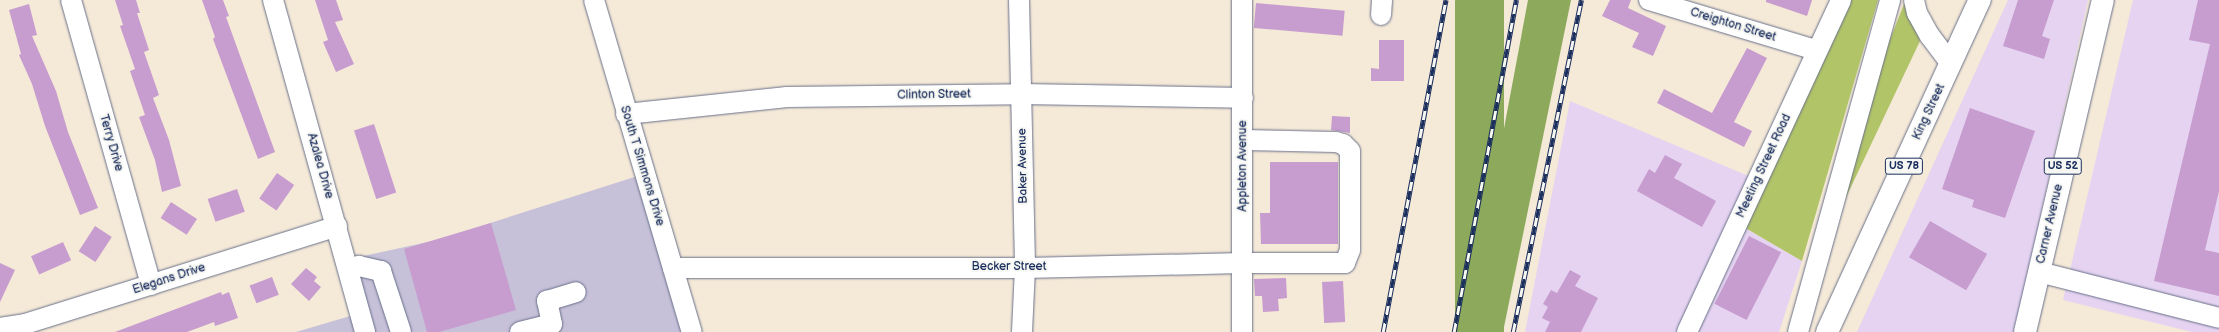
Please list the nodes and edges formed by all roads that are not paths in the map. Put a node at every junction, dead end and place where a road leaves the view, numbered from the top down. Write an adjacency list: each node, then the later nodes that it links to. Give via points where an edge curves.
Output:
1 (71, 0): 24 (street, Terry Drive)
2 (273, 0): 18 (street, Azalea Drive)
3 (594, 0): 16 (street, South T Simmons Drive)
4 (1019, 0): 14 (street, Baker Avenue)
5 (1242, 0): 15 (street, Appleton Avenue)
6 (1649, 0): 12 (street, Creighton Street)
7 (1841, 0): 12 (street, Meeting Street Road)
8 (1890, 0): 35 (street)
9 (1914, 0): 13 (street, via 1917,13 1930,36)
10 (1980, 0): 13 (main road, King Street / US 78)
11 (2103, 0): 23 (main road, Carner Avenue / US 52)
12 (1816, 50): 34 (street, Meeting Street Road)
13 (1951, 64): 36 (main road, King Street / US 78)
14 (1021, 94): 15 (street, Clinton Street); 16 (street, Clinton Street, via 787,97); 21 (street, Baker Avenue)
15 (1243, 98): 17 (street, Appleton Avenue)
16 (626, 114): 20 (street, South T Simmons Drive)
17 (1243, 140): 19 (street, Appleton Avenue); 19 (street, Becker Street, via 1336,142 1343,144 1350,151 1350,250 1345,263)
18 (337, 226): 22 (street, Azalea Drive); 24 (street, Elegans Drive)
19 (1243, 263): 21 (street, Becker Street); 33 (street, Appleton Avenue)
20 (673, 268): 21 (street, Becker Street); 31 (street, South T Simmons Drive)
21 (1025, 268): 32 (street, Baker Avenue)
22 (349, 270): 28 (street, Azalea Drive); 29 (street, via 359,266 381,271)
23 (2038, 272): 26 (street); 37 (main road, Carner Avenue / US 52)
24 (151, 285): 27 (street, Elegans Drive, via 25,324)
25 (576, 292): 30 (street, via 547,302 552,324)
26 (2219, 318)
27 (0, 328)
28 (365, 332)
29 (401, 332)
30 (520, 332)
31 (692, 332)
32 (1022, 332)
33 (1242, 332)
34 (1688, 332)
35 (1798, 332)
36 (1827, 332)
37 (2025, 332)

